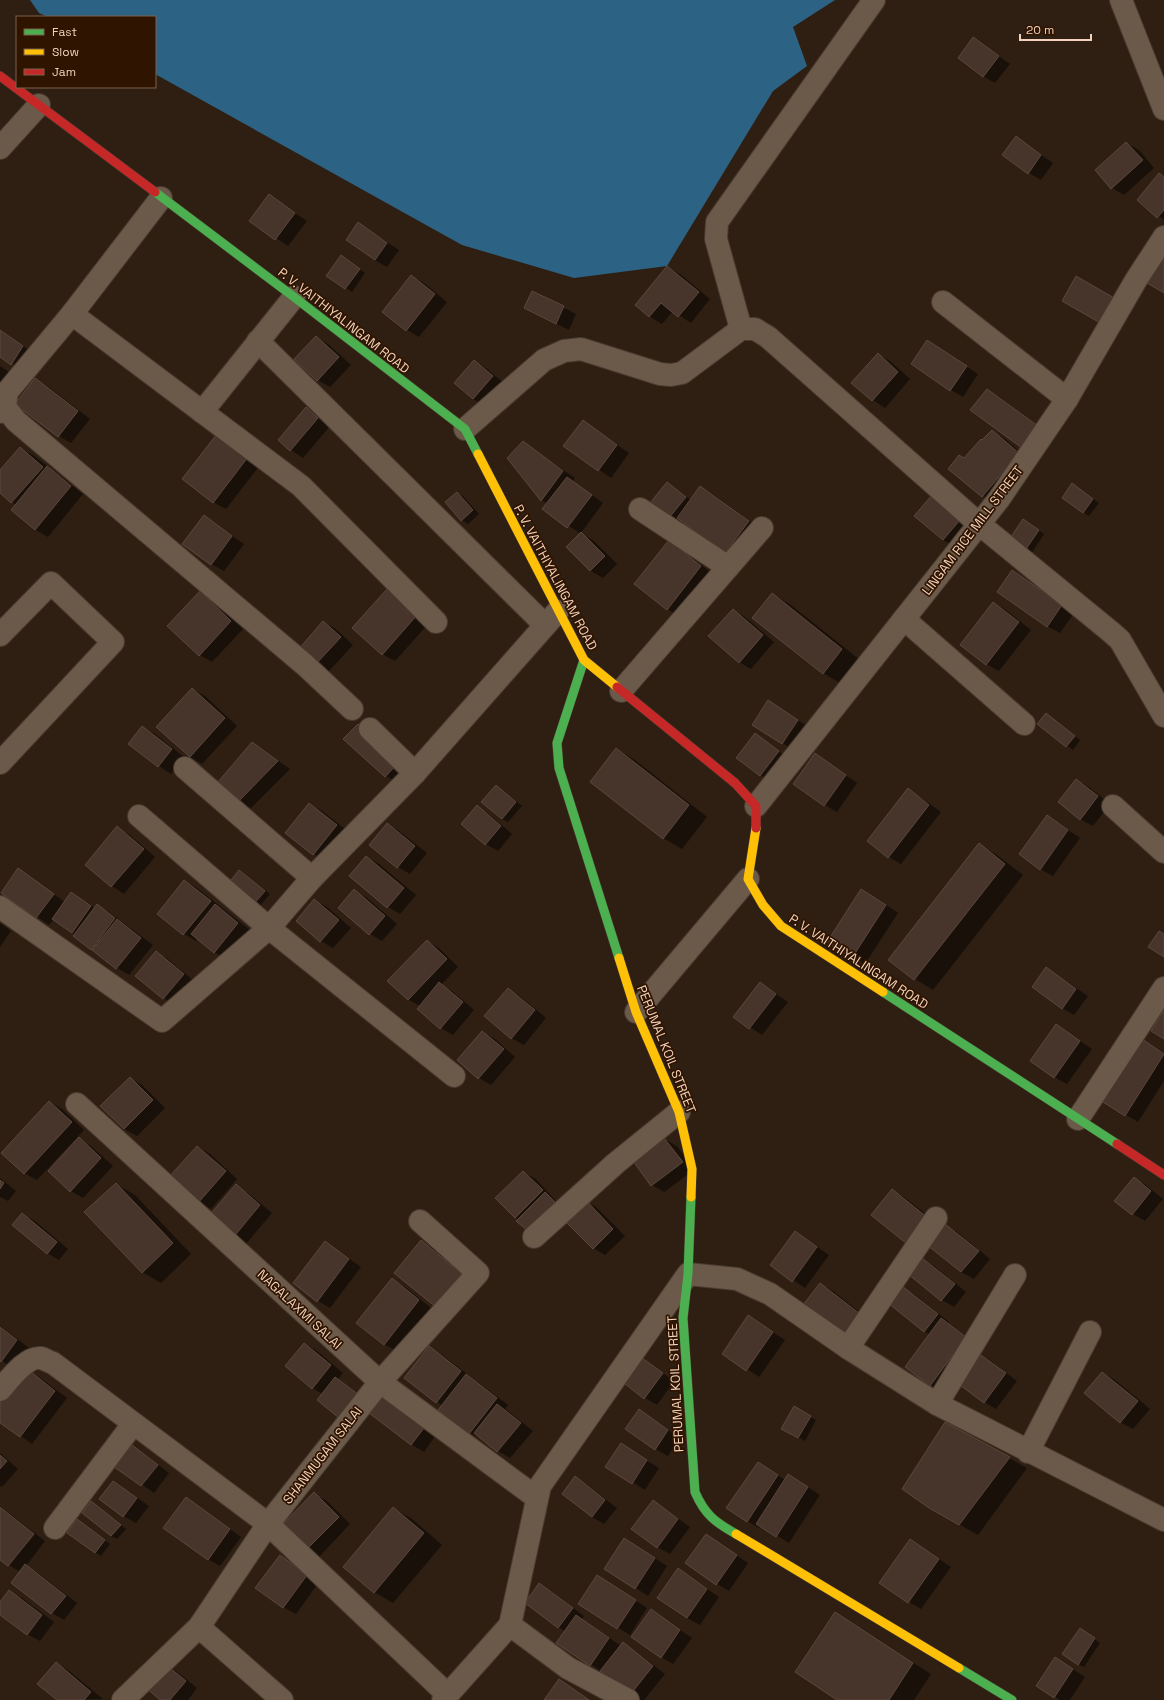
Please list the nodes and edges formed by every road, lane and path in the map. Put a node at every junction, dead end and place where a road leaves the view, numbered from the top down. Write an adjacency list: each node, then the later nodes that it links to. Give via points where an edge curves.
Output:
1 (874, 0): 14 (street, via 717,222 716,239)
2 (1122, 0): 7 (street)
3 (0, 76): 5 (street, P. V. VAITHIYALINGAM ROAD)
4 (16, 88): 6 (street, P. V. VAITHIYALINGAM ROAD)
5 (16, 88)
6 (39, 105): 8 (street); 9 (street, P. V. VAITHIYALINGAM ROAD)
7 (1164, 108)
8 (0, 148)
9 (161, 198): 11 (street, P. V. VAITHIYALINGAM ROAD); 13 (street)
10 (1164, 237): 16 (street, LINGAM RICE MILL STREET)
11 (294, 297): 15 (street); 19 (street, P. V. VAITHIYALINGAM ROAD)
12 (943, 302): 16 (street)
13 (72, 314): 17 (street, via 7,392); 18 (street)
14 (741, 329): 19 (street, via 682,373 671,375 644,370 581,349 564,351 544,360); 21 (street, via 755,329 768,337)
15 (258, 341): 18 (street); 24 (street)
16 (1067, 399): 21 (street, LINGAM RICE MILL STREET, via 999,499)
17 (3, 410): 30 (street, via 306,665)
18 (202, 412): 26 (street, via 301,486)
19 (465, 430): 24 (street, P. V. VAITHIYALINGAM ROAD)
20 (640, 509): 23 (street)
21 (978, 523): 25 (street, LINGAM RICE MILL STREET); 31 (street, via 1120,640)
22 (762, 528): 23 (street)
23 (728, 567): 29 (street)
24 (552, 618): 28 (street, P. V. VAITHIYALINGAM ROAD); 36 (street)
25 (904, 619): 32 (street); 37 (street, LINGAM RICE MILL STREET)
26 (436, 622)
27 (0, 635): 34 (street, via 51,583 112,642)
28 (584, 660): 29 (street, P. V. VAITHIYALINGAM ROAD); 46 (street, PERUMAL KOIL STREET, via 557,743 557,757)
29 (621, 691): 37 (street, P. V. VAITHIYALINGAM ROAD, via 735,783)
30 (352, 708)
31 (1164, 716)
32 (1024, 724)
33 (370, 729): 36 (street)
34 (0, 764)
35 (185, 768): 41 (street)
36 (415, 773): 41 (street)
37 (756, 806): 42 (street, via 757,823)
38 (1113, 806): 40 (street)
39 (139, 816): 44 (street)
40 (1164, 852)
41 (312, 878): 44 (street)
42 (748, 879): 46 (street); 50 (street, P. V. VAITHIYALINGAM ROAD, via 763,905 781,926)
43 (0, 907): 44 (street, via 162,1021)
44 (269, 928): 47 (street)
45 (1164, 988): 50 (street)
46 (636, 1012): 49 (street, PERUMAL KOIL STREET)
47 (454, 1076)
48 (77, 1104): 59 (street, NAGALAXMI SALAI)
49 (679, 1112): 54 (street, via 616,1163); 55 (street, PERUMAL KOIL STREET, via 692,1169)
50 (1078, 1120): 51 (street, P. V. VAITHIYALINGAM ROAD)
51 (1164, 1175)
52 (936, 1218): 58 (street)
53 (420, 1222): 59 (street, SHANMUGAM SALAI, via 478,1273)
54 (534, 1237)
55 (688, 1274): 58 (street, via 737,1279 763,1291); 64 (street, via 540,1486); 74 (street, PERUMAL KOIL STREET, via 683,1318 695,1492 702,1508 717,1523)
56 (1015, 1275): 61 (street)
57 (1090, 1332): 63 (street)
58 (848, 1348): 61 (street)
59 (380, 1382): 64 (street, NAGALAXMI SALAI); 66 (street, SHANMUGAM SALAI)
60 (0, 1390): 62 (street, via 30,1360 41,1358 53,1363)
61 (937, 1404): 63 (street)
62 (133, 1424): 66 (street); 67 (street)
63 (1028, 1452): 65 (street)
64 (537, 1498): 68 (street)
65 (1164, 1520)
66 (268, 1524): 69 (street, SHANMUGAM SALAI); 70 (street)
67 (55, 1528)
68 (510, 1625): 70 (street); 73 (street, via 568,1668)
69 (199, 1628): 71 (street, SHANMUGAM SALAI); 72 (street)
70 (446, 1697)
71 (123, 1700)
72 (282, 1700)
73 (628, 1700)
74 (1012, 1700)

